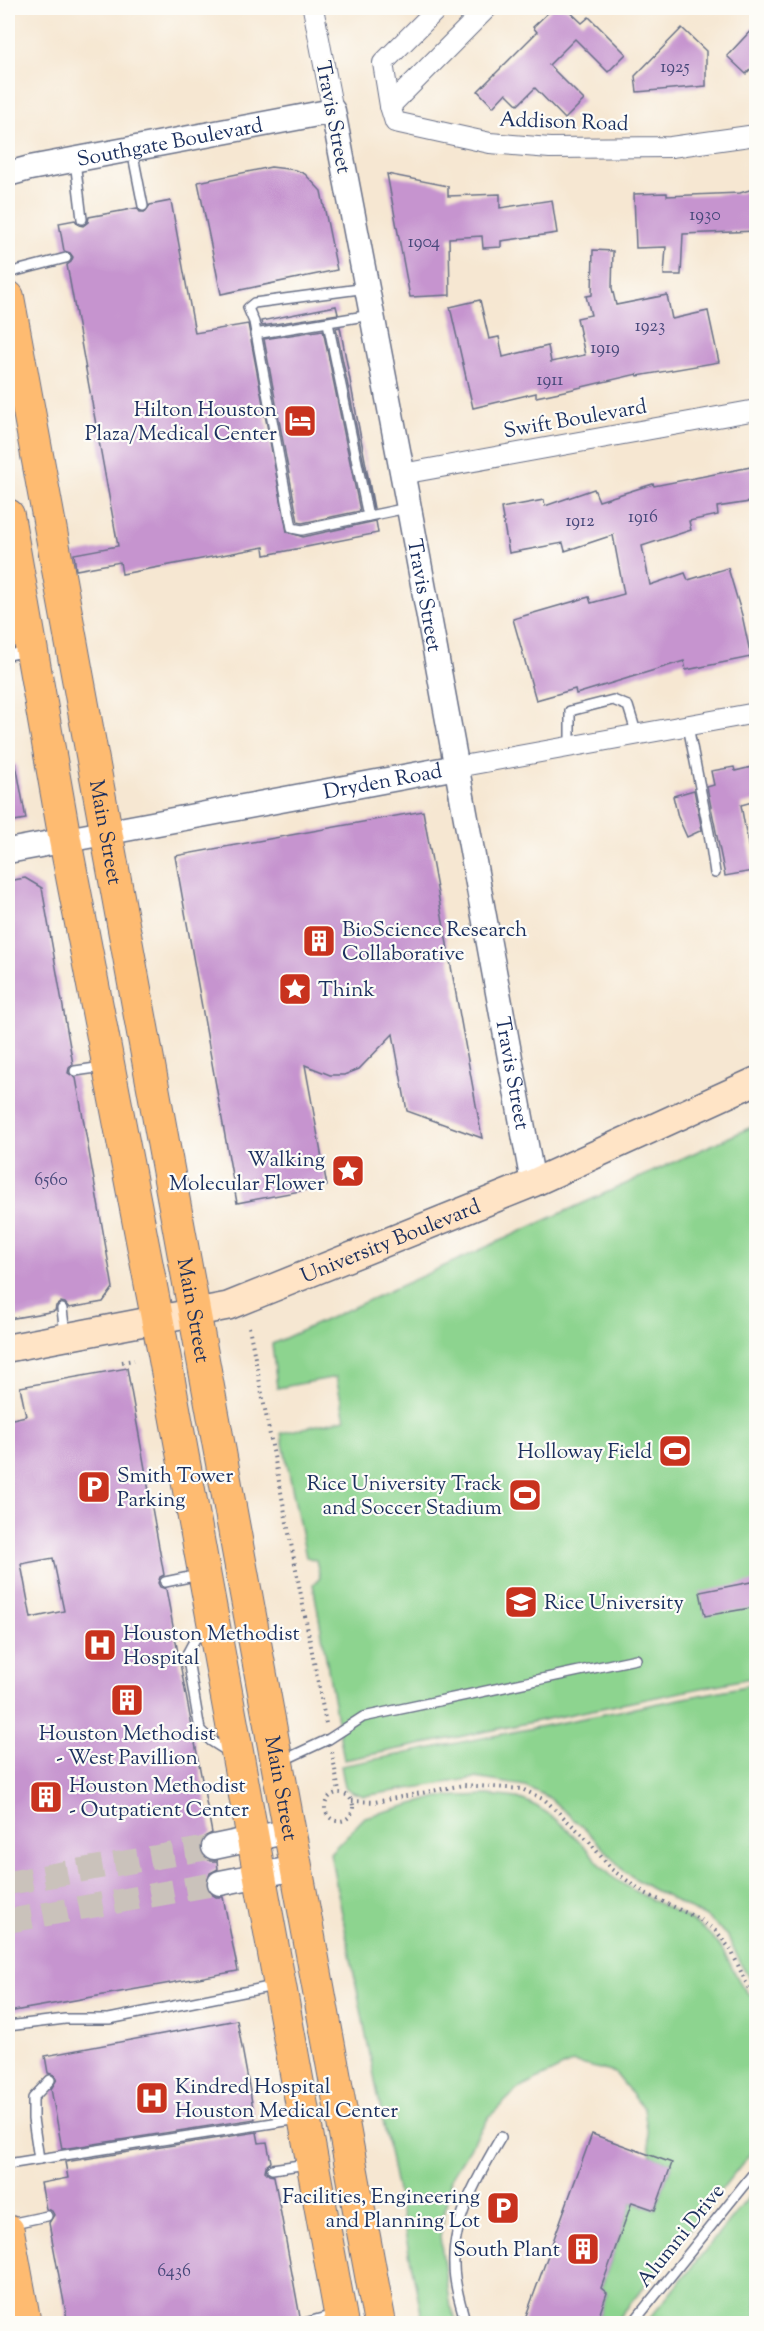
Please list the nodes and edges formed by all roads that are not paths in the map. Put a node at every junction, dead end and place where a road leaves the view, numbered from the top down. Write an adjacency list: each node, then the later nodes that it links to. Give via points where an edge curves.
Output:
1 (314, 8): 5 (street, Travis Street)
2 (438, 8): 4 (street, via 383,63)
3 (487, 8): 4 (street)
4 (390, 106): 6 (street, Addison Road, via 395,122 489,143 550,148 671,147)
5 (333, 111): 7 (street, Southgate Boulevard); 14 (street, Travis Street)
6 (756, 135)
7 (132, 149): 8 (street, Southgate Boulevard); 10 (lane)
8 (74, 159): 9 (street, Southgate Boulevard); 11 (lane)
9 (8, 174)
10 (143, 206)
11 (82, 219)
12 (66, 258): 13 (lane)
13 (8, 273)
14 (367, 288): 16 (street, Travis Street); 18 (lane, via 254,303 248,308)
15 (8, 297): 24 (main road, Main Street)
16 (372, 315): 17 (lane); 20 (street, Travis Street)
17 (328, 323): 18 (lane); 23 (lane)
18 (255, 334): 23 (lane, via 292,528 302,530)
19 (756, 410): 20 (street, Swift Boulevard)
20 (402, 474): 21 (street, Travis Street)
21 (409, 508): 23 (lane); 30 (street, Travis Street)
22 (8, 515): 24 (main road, Main Street)
23 (368, 516)
24 (42, 592): 25 (main road, Main Street); 31 (main road, Main Street)
25 (20, 653): 32 (main road, Main Street)
26 (756, 713): 27 (street, Dryden Road)
27 (688, 726): 28 (street, Dryden Road); 34 (lane)
28 (637, 735): 29 (street, Dryden Road); 29 (lane, via 628,706 613,700 570,711)
29 (570, 747): 30 (street, Dryden Road)
30 (457, 767): 31 (street, Dryden Road); 38 (street, Travis Street)
31 (106, 832): 32 (street, Dryden Road); 40 (main road, Main Street)
32 (65, 840): 33 (street, Dryden Road); 35 (main road, Main Street)
33 (8, 851)
34 (715, 873)
35 (108, 1066): 36 (lane); 41 (main road, Main Street)
36 (75, 1071)
37 (756, 1082): 38 (main road, University Boulevard)
38 (532, 1183): 40 (main road, University Boulevard, via 228,1306)
39 (62, 1309): 42 (lane)
40 (195, 1313): 41 (main road, University Boulevard); 47 (main road, Main Street)
41 (158, 1319): 42 (main road, University Boulevard); 44 (main road, Main Street)
42 (66, 1336): 43 (main road, University Boulevard)
43 (8, 1348)
44 (205, 1574): 45 (lane); 49 (main road, Main Street)
45 (165, 1582)
46 (636, 1659): 47 (lane, via 363,1717 286,1759)
47 (276, 1758): 48 (main road, Main Street)
48 (290, 1831): 49 (street); 51 (main road, Main Street)
49 (253, 1838): 50 (street); 52 (main road, Main Street)
50 (214, 1847)
51 (296, 1868): 52 (street); 70 (main road, Main Street)
52 (259, 1874): 53 (street); 54 (main road, Main Street)
53 (220, 1883)
54 (280, 1985): 55 (lane, via 109,2019 65,2019); 57 (main road, Main Street)
55 (8, 2026)
56 (50, 2080): 59 (lane, via 33,2098)
57 (304, 2118): 59 (lane); 60 (main road, Main Street)
58 (501, 2137): 71 (lane, via 459,2222 453,2264)
59 (39, 2159): 61 (lane)
60 (312, 2163): 62 (lane); 67 (main road, Main Street)
61 (8, 2164)
62 (272, 2169)
63 (756, 2170): 72 (lane, Alumni Drive)
64 (47, 2216): 65 (lane)
65 (8, 2224)
66 (8, 2231): 68 (main road)
67 (341, 2318): 69 (lane)
68 (25, 2324)
69 (301, 2324)
70 (380, 2324)
71 (466, 2324)
72 (632, 2324)

